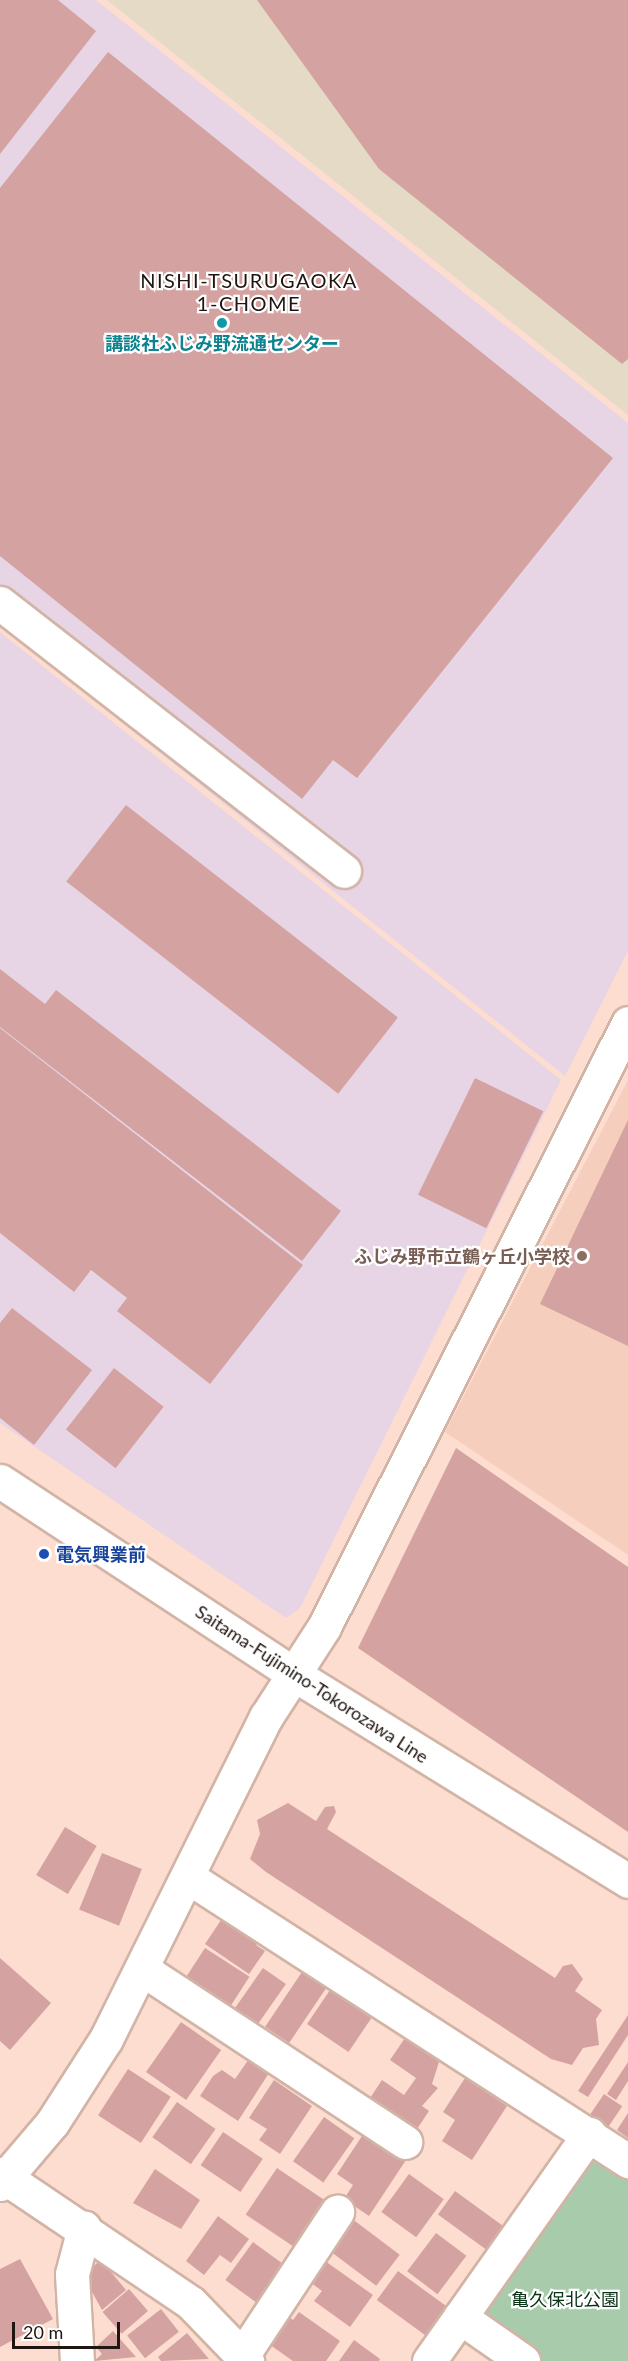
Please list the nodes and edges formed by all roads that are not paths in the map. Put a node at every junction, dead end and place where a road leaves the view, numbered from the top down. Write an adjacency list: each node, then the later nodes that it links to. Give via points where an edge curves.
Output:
1 (0, 603): 2 (street)
2 (344, 871)
3 (628, 1023): 5 (street, via 324,1627)
4 (0, 1481): 5 (street, Saitama-Fujimino-Tokorozawa Line)
5 (295, 1675): 6 (street, via 266,1717); 7 (street, Saitama-Fujimino-Tokorozawa Line)
6 (188, 1877): 8 (street); 9 (street)
7 (628, 1881)
8 (142, 1969): 10 (street); 12 (street, via 106,2039 52,2123)
9 (589, 2134): 11 (street); 15 (street)
10 (405, 2142)
11 (628, 2161)
12 (2, 2179): 14 (street)
13 (337, 2212): 16 (street)
14 (84, 2229): 16 (street, via 191,2303); 17 (street, via 72,2274)
15 (460, 2317): 18 (street); 19 (street)
16 (245, 2358)
17 (77, 2361)
18 (429, 2361)
19 (523, 2361)

